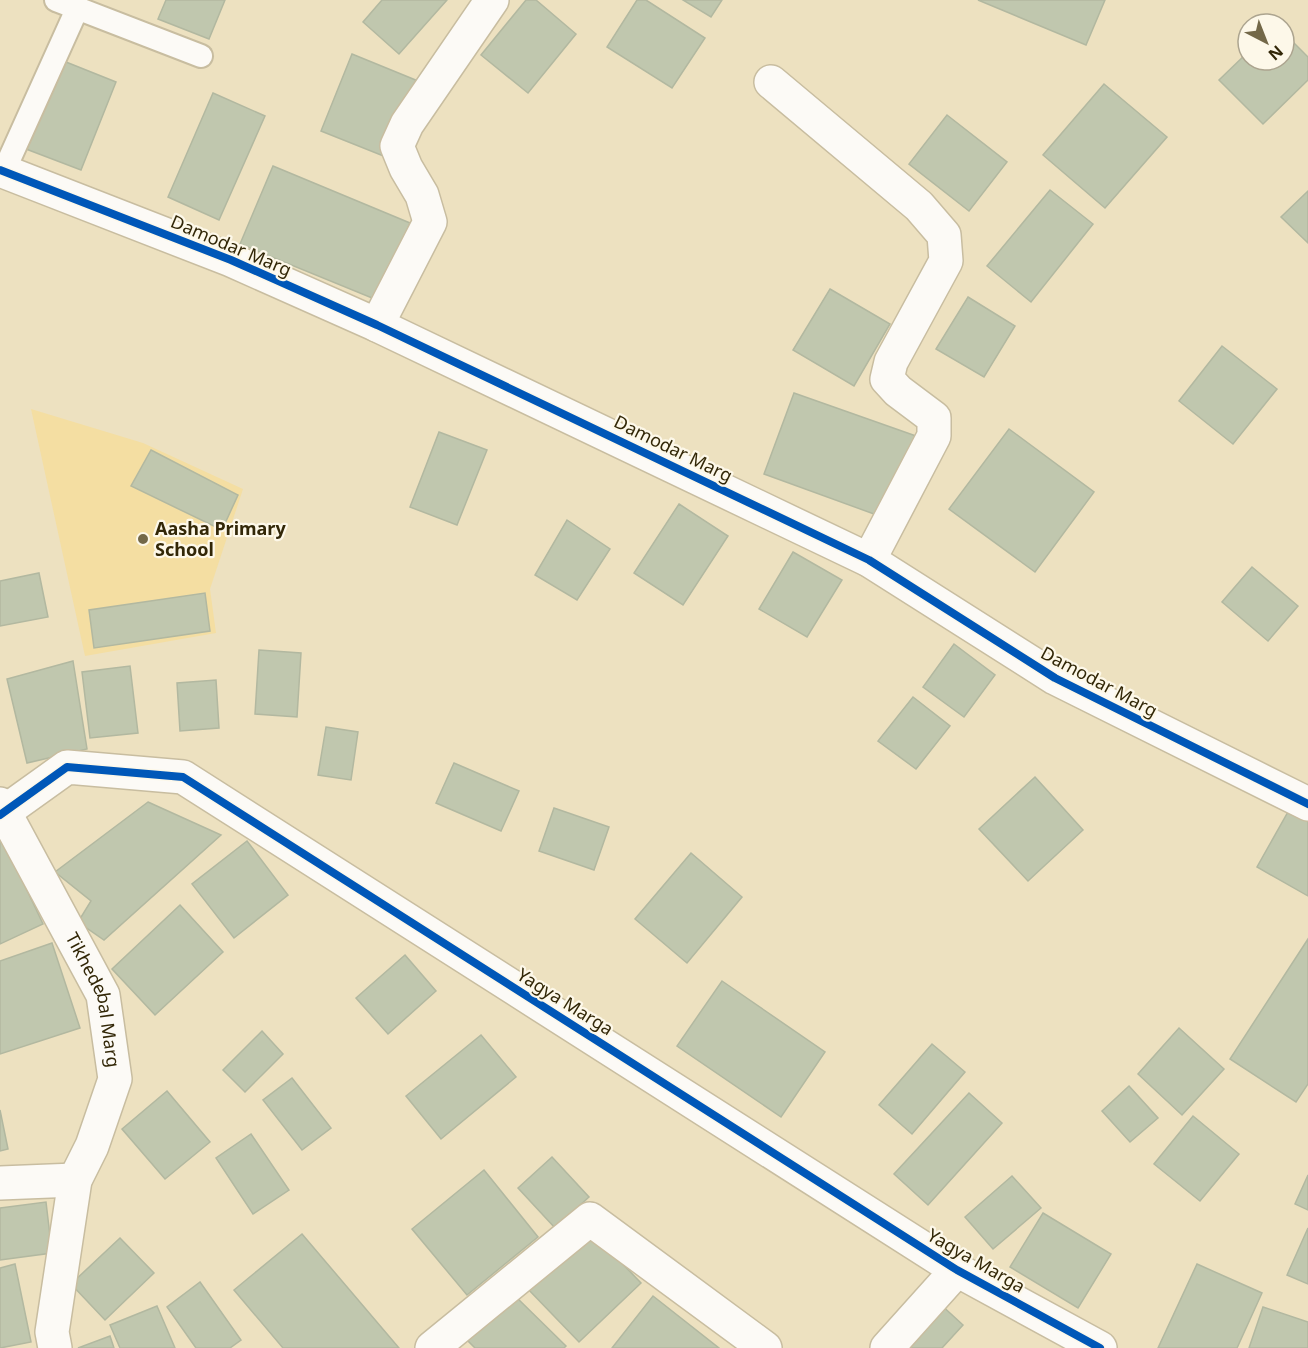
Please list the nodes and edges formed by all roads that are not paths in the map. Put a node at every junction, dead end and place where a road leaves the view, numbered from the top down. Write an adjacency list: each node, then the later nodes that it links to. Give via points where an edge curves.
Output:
1 (56, 0): 3 (lane)
2 (492, 0): 7 (street, via 407,124 397,146 422,195 430,222)
3 (78, 7): 4 (lane); 6 (lane)
4 (201, 56)
5 (771, 82): 8 (street, via 919,206 944,234 946,261 891,362 887,379 934,418 934,436)
6 (2, 171): 7 (street, Damodar Marg, via 231,260)
7 (377, 325): 8 (street, Damodar Marg)
8 (869, 560): 9 (street, Damodar Marg, via 1055,678)
9 (1308, 804)
10 (2, 811): 11 (street, Tikhedebal Marg, via 103,995 110,1026 115,1079 92,1146); 13 (street, Yagya Marga, via 67,767 183,777)
11 (75, 1179): 12 (street); 14 (street, Tikhedebal Marg, via 52,1332)
12 (0, 1183)
13 (957, 1270): 17 (street); 18 (street, Yagya Marga)
14 (55, 1348)
15 (432, 1348): 16 (street, via 590,1219)
16 (765, 1348)
17 (887, 1348)
18 (1100, 1348)

